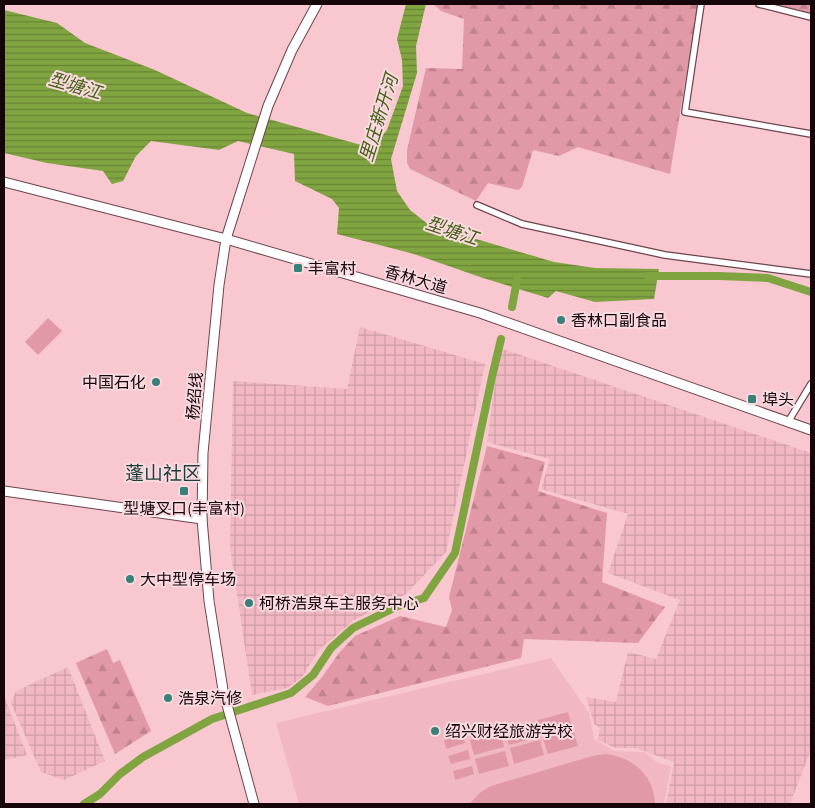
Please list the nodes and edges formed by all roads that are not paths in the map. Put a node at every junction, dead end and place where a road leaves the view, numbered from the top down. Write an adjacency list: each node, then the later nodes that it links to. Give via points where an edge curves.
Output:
1 (317, 4): 8 (main road, 杨绍线, via 292,50 268,106)
2 (701, 4): 5 (street, via 685,112)
3 (758, 4): 4 (street)
4 (811, 17)
5 (811, 134)
6 (4, 182): 8 (main road, 香林大道)
7 (477, 205): 9 (street, via 522,224 665,255)
8 (226, 239): 11 (main road, 香林大道, via 480,313); 14 (main road, 杨绍线, via 203,453)
9 (811, 274)
10 (811, 384): 11 (street)
11 (788, 422): 12 (main road, 香林大道)
12 (811, 430)
13 (4, 491): 14 (main road)
14 (202, 519): 15 (main road, 杨绍线, via 209,601 223,690)
15 (254, 804)

